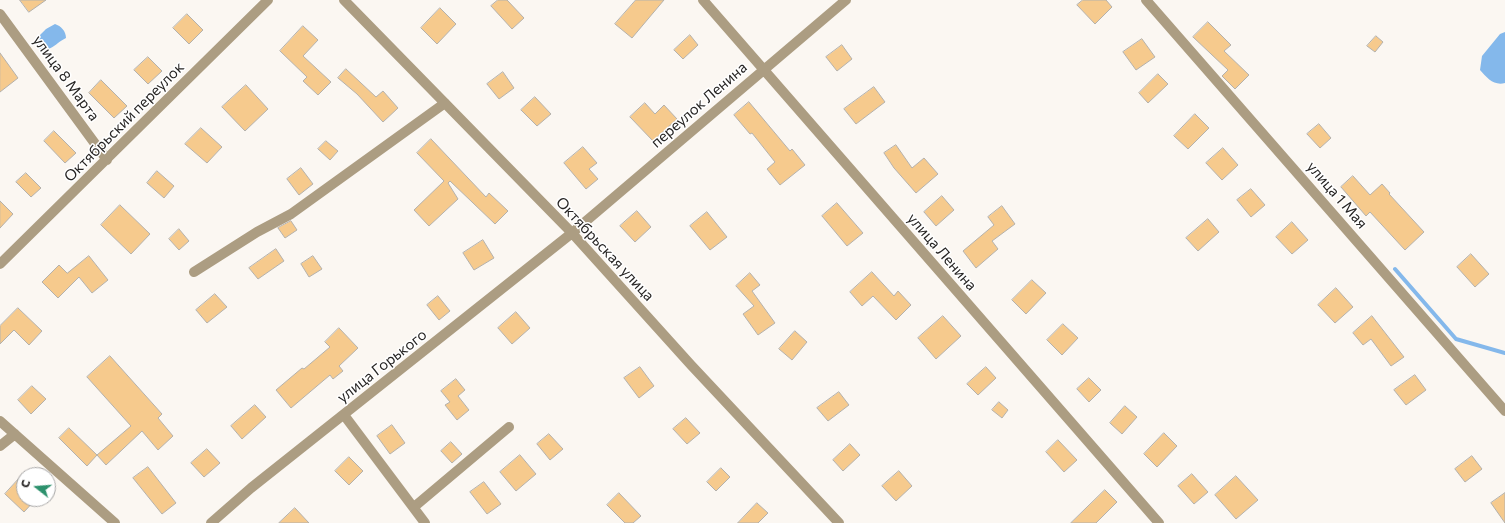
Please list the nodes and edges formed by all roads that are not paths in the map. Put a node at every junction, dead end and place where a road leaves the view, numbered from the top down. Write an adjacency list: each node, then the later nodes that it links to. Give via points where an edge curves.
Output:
1 (268, 0): 9 (street, Октябрьский переулок)
2 (344, 0): 8 (street, Октябрьская улица)
3 (703, 0): 7 (street, улица Ленина)
4 (846, 0): 7 (street, переулок Ленина)
5 (1146, 0): 13 (street, улица 1 Мая)
6 (0, 14): 9 (street, улица 8 Марта)
7 (764, 70): 10 (street, переулок Ленина); 24 (street, улица Ленина)
8 (445, 104): 10 (street, Октябрьская улица); 12 (street, via 292,214 257,232)
9 (107, 160): 11 (street, Октябрьский переулок)
10 (572, 233): 14 (street, улица Горького); 23 (street, Октябрьская улица, via 691,365)
11 (0, 264)
12 (194, 272)
13 (1505, 410)
14 (344, 415): 19 (street); 21 (street, улица Горького)
15 (0, 421): 17 (street)
16 (509, 428): 19 (street)
17 (15, 434): 18 (street); 20 (street)
18 (0, 446)
19 (414, 507): 22 (street)
20 (115, 523)
21 (211, 523)
22 (425, 523)
23 (840, 523)
24 (1159, 523)

